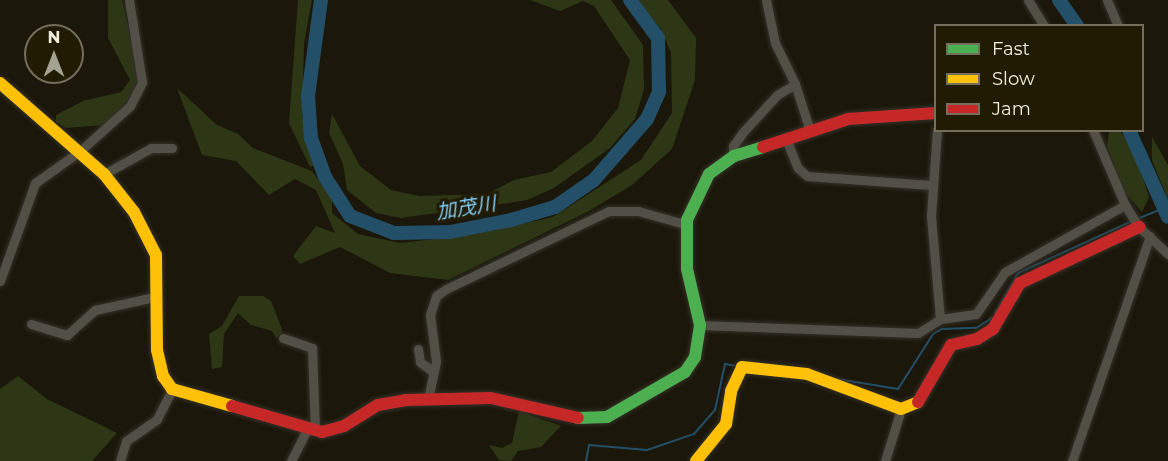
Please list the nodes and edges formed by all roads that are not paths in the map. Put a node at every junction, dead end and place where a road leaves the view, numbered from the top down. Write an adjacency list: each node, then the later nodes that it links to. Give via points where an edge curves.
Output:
1 (129, 0): 15 (street, via 142,82 130,106)
2 (766, 0): 8 (street, via 775,43)
3 (1028, 0): 5 (street)
4 (1107, 0): 6 (street)
5 (1043, 24)
6 (1117, 24)
7 (0, 83): 15 (street)
8 (795, 84): 10 (street); 16 (street, via 777,95 742,132 733,146)
9 (934, 113): 10 (street, via 848,119)
10 (810, 131): 13 (street)
11 (937, 132): 18 (street)
12 (1094, 132): 19 (street)
13 (786, 139): 16 (street); 18 (street, via 798,168 807,176)
14 (172, 148): 17 (street, via 151,148)
15 (80, 151): 17 (street); 24 (street, via 35,183)
16 (734, 156): 21 (street, via 709,174 694,200)
17 (104, 174): 25 (street, via 134,212 156,255)
18 (931, 185): 26 (street)
19 (1125, 205): 20 (street); 26 (street, via 1005,272 976,314)
20 (1136, 221): 22 (street); 34 (street, via 1020,283 993,329 977,339 951,345 918,403)
21 (688, 225): 28 (street, via 687,269); 31 (street, via 638,211 609,210 446,289 436,296 430,315)
22 (1150, 236): 23 (street); 40 (street)
23 (1168, 254)
24 (0, 281)
25 (154, 297): 27 (street, via 95,310 67,334); 32 (street, via 157,350 163,376)
26 (940, 319): 28 (street, via 918,333 897,334)
27 (31, 324)
28 (700, 325): 33 (street, via 698,348 685,372 599,420 542,413 491,398)
29 (283, 338): 35 (street, via 312,348)
30 (418, 349): 31 (street, via 420,362)
31 (434, 372): 33 (street)
32 (172, 389): 35 (street); 36 (street, via 161,414 126,441)
33 (428, 399): 35 (street, via 378,405 344,426)
34 (901, 409): 38 (street, via 807,374 742,367 731,391 726,424); 39 (street)
35 (311, 429): 37 (street)
36 (120, 461)
37 (291, 461)
38 (696, 461)
39 (885, 461)
40 (1072, 461)

